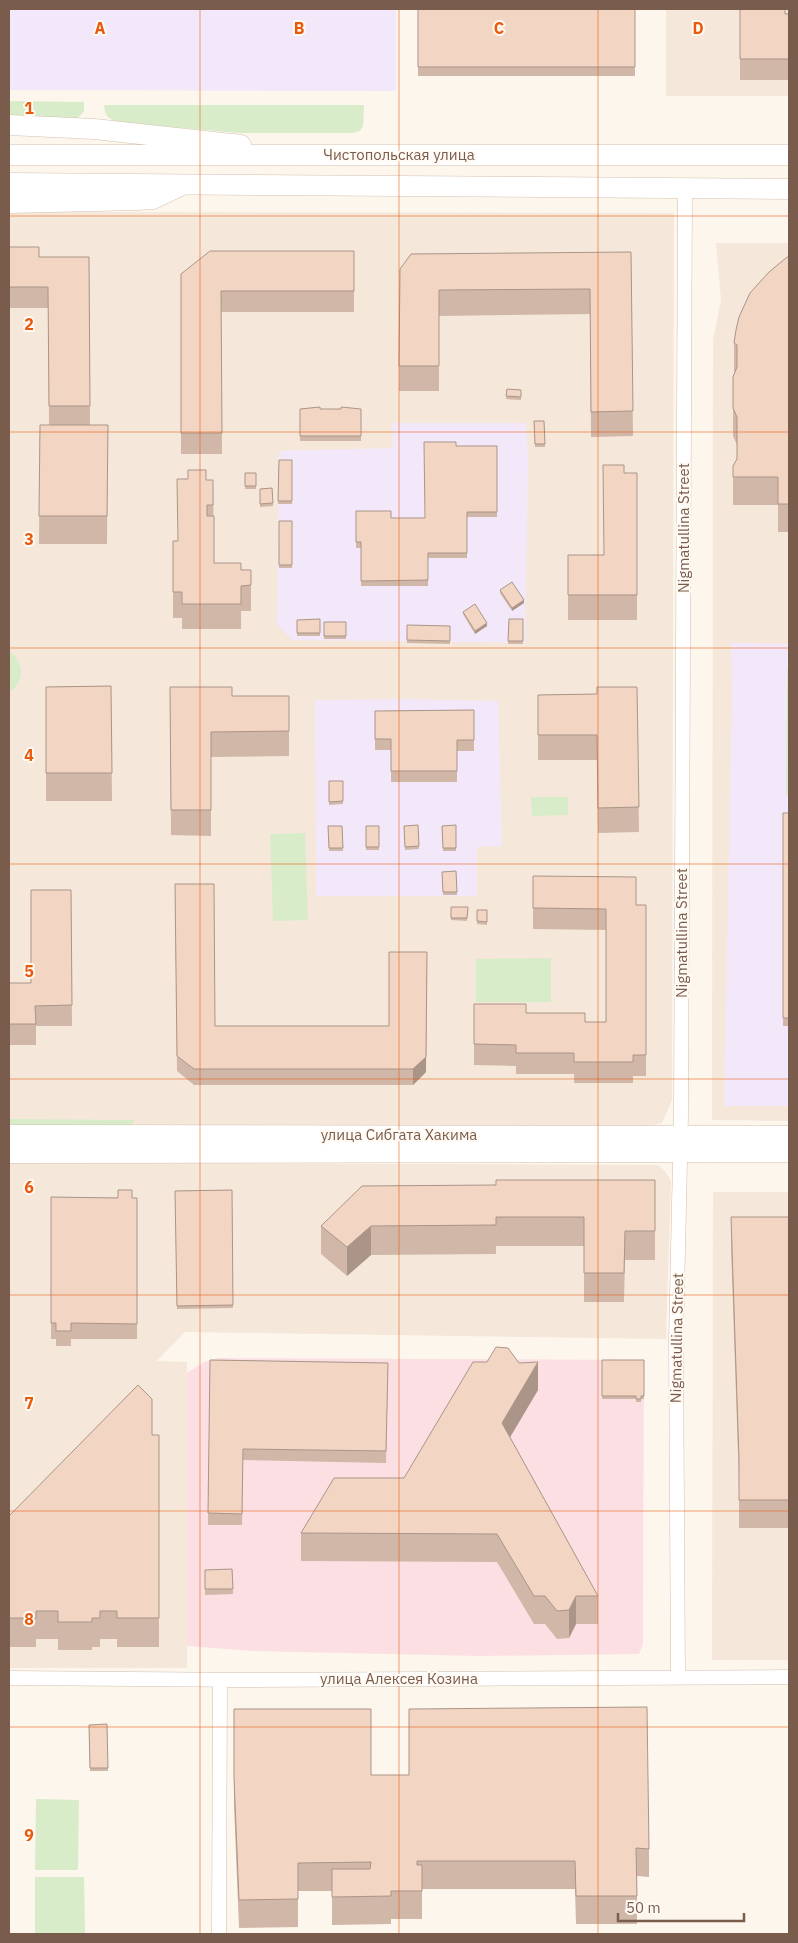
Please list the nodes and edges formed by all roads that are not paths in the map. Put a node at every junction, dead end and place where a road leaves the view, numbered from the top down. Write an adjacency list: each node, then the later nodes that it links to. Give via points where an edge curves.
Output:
1 (9, 125): 3 (main road, via 94,129 225,142)
2 (9, 155): 3 (main road, Чистопольская улица)
3 (305, 155): 4 (main road, Чистопольская улица)
4 (789, 155)
5 (9, 183): 6 (main road, Чистопольская улица)
6 (184, 184): 7 (main road, Чистопольская улица); 9 (main road, via 153,199)
7 (685, 188): 8 (main road, Чистопольская улица); 12 (street, Nigmatullina Street)
8 (789, 189)
9 (9, 203)
10 (9, 1135): 12 (main road, улица Сибгата Хакима)
11 (789, 1136): 12 (main road, улица Сибгата Хакима)
12 (681, 1145): 13 (main road, улица Сибгата Хакима); 14 (main road, улица Сибгата Хакима, via 641,1152); 15 (street, Nigmatullina Street, via 676,1341)
13 (789, 1152)
14 (9, 1153)
15 (678, 1677): 16 (street, улица Алексея Козина); 18 (street, улица Алексея Козина)
16 (789, 1677)
17 (9, 1678): 18 (street, улица Алексея Козина)
18 (220, 1680): 19 (street)
19 (219, 1934)

